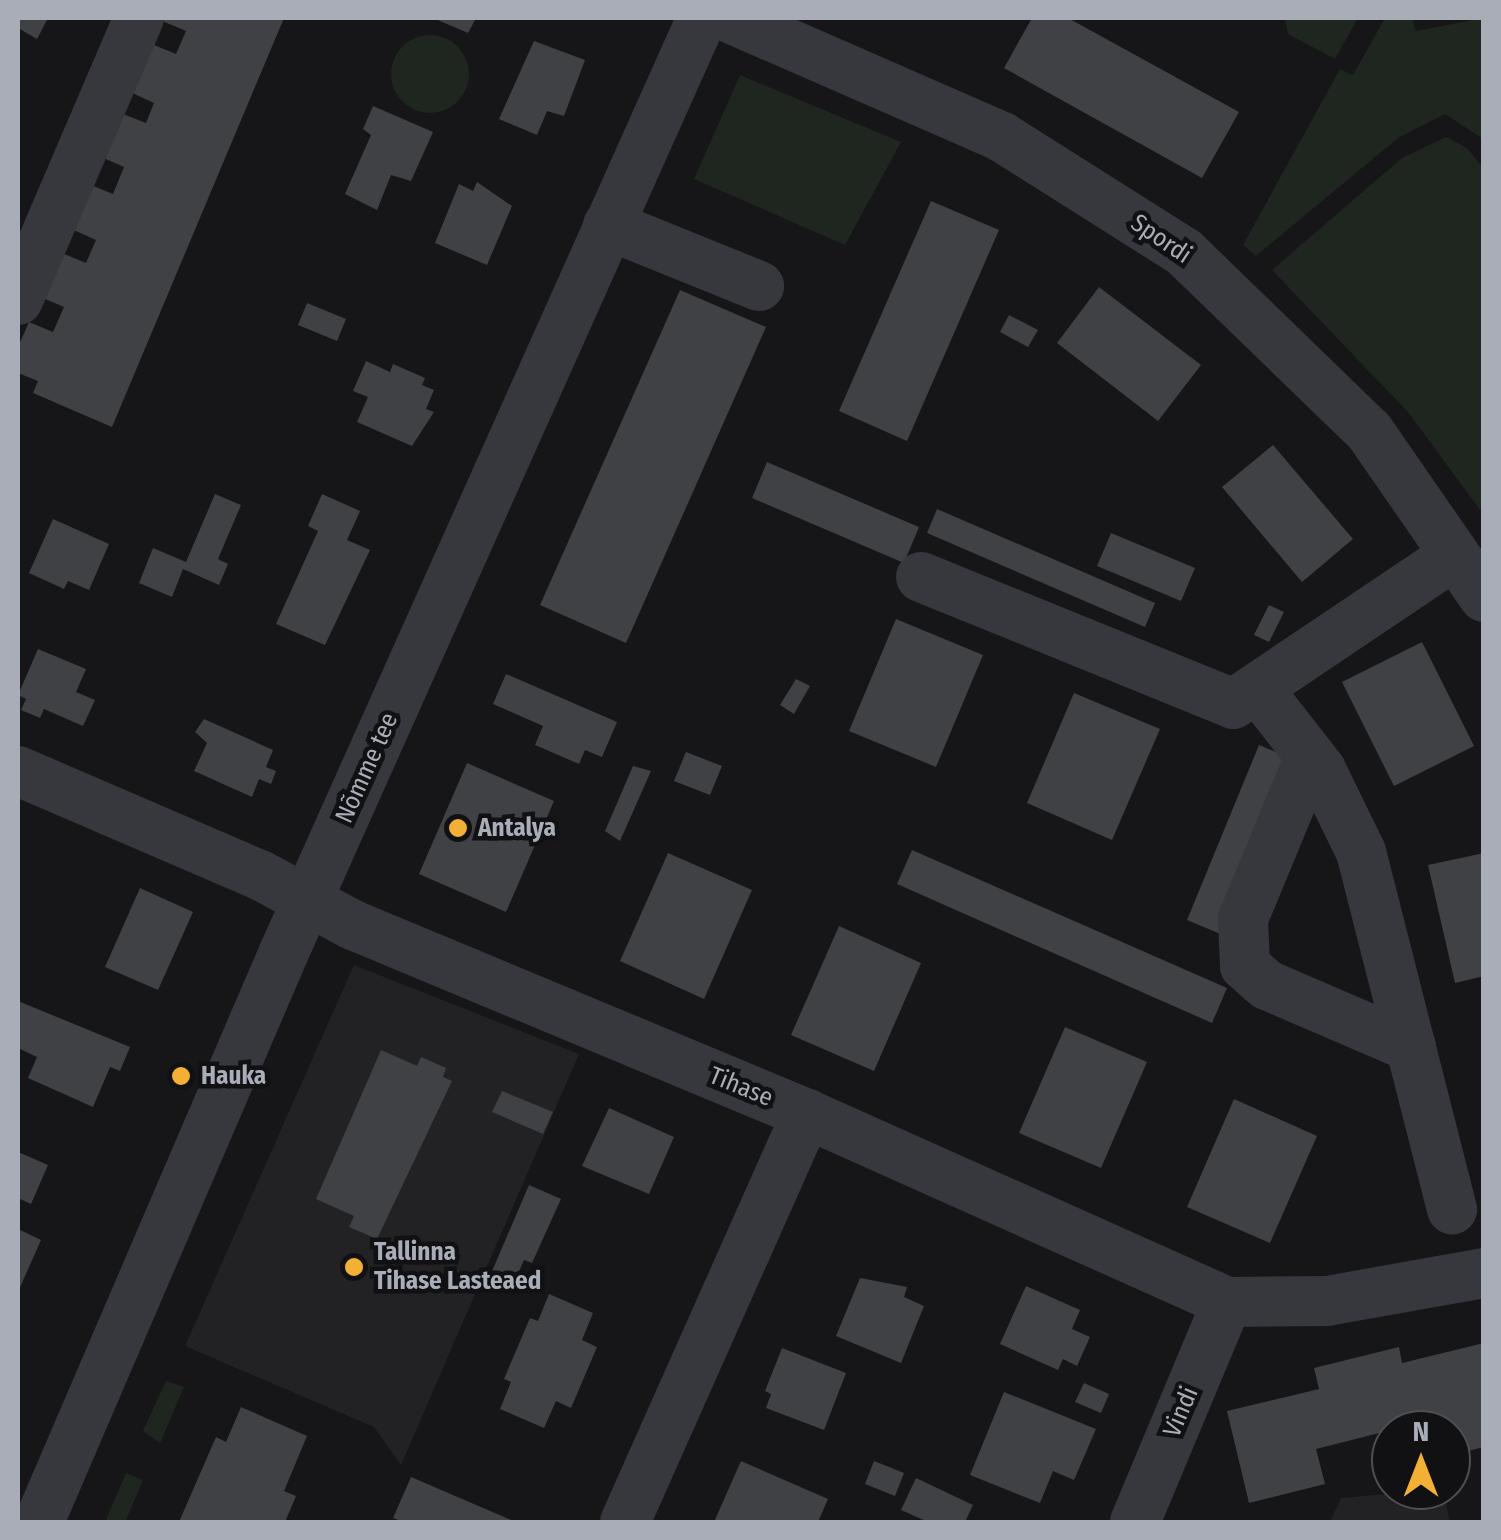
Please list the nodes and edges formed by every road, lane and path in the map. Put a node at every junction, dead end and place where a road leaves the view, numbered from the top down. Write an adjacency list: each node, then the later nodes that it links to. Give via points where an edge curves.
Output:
1 (139, 18): 6 (street)
2 (702, 18): 4 (street, Nõmme tee)
3 (730, 18): 7 (street, Spordi, via 1002,136 1184,252 1370,431)
4 (608, 225): 5 (street); 13 (street, Nõmme tee)
5 (759, 286)
6 (18, 300)
7 (1455, 555): 9 (street, Spordi); 10 (street)
8 (922, 577): 10 (street, via 1233,704)
9 (1484, 598)
10 (1257, 688): 11 (street)
11 (1310, 757): 14 (street, via 1361,852); 14 (street, via 1243,919 1245,966 1266,986)
12 (18, 771): 13 (street, Tihase)
13 (308, 902): 15 (street, Tihase); 19 (street, Nõmme tee)
14 (1411, 1047): 16 (street)
15 (807, 1114): 18 (street, Tihase); 20 (street)
16 (1452, 1210)
17 (1484, 1272): 18 (street, Tihase, via 1328,1302)
18 (1227, 1302): 21 (street, Vindi)
19 (39, 1522)
20 (625, 1522)
21 (1135, 1522)

